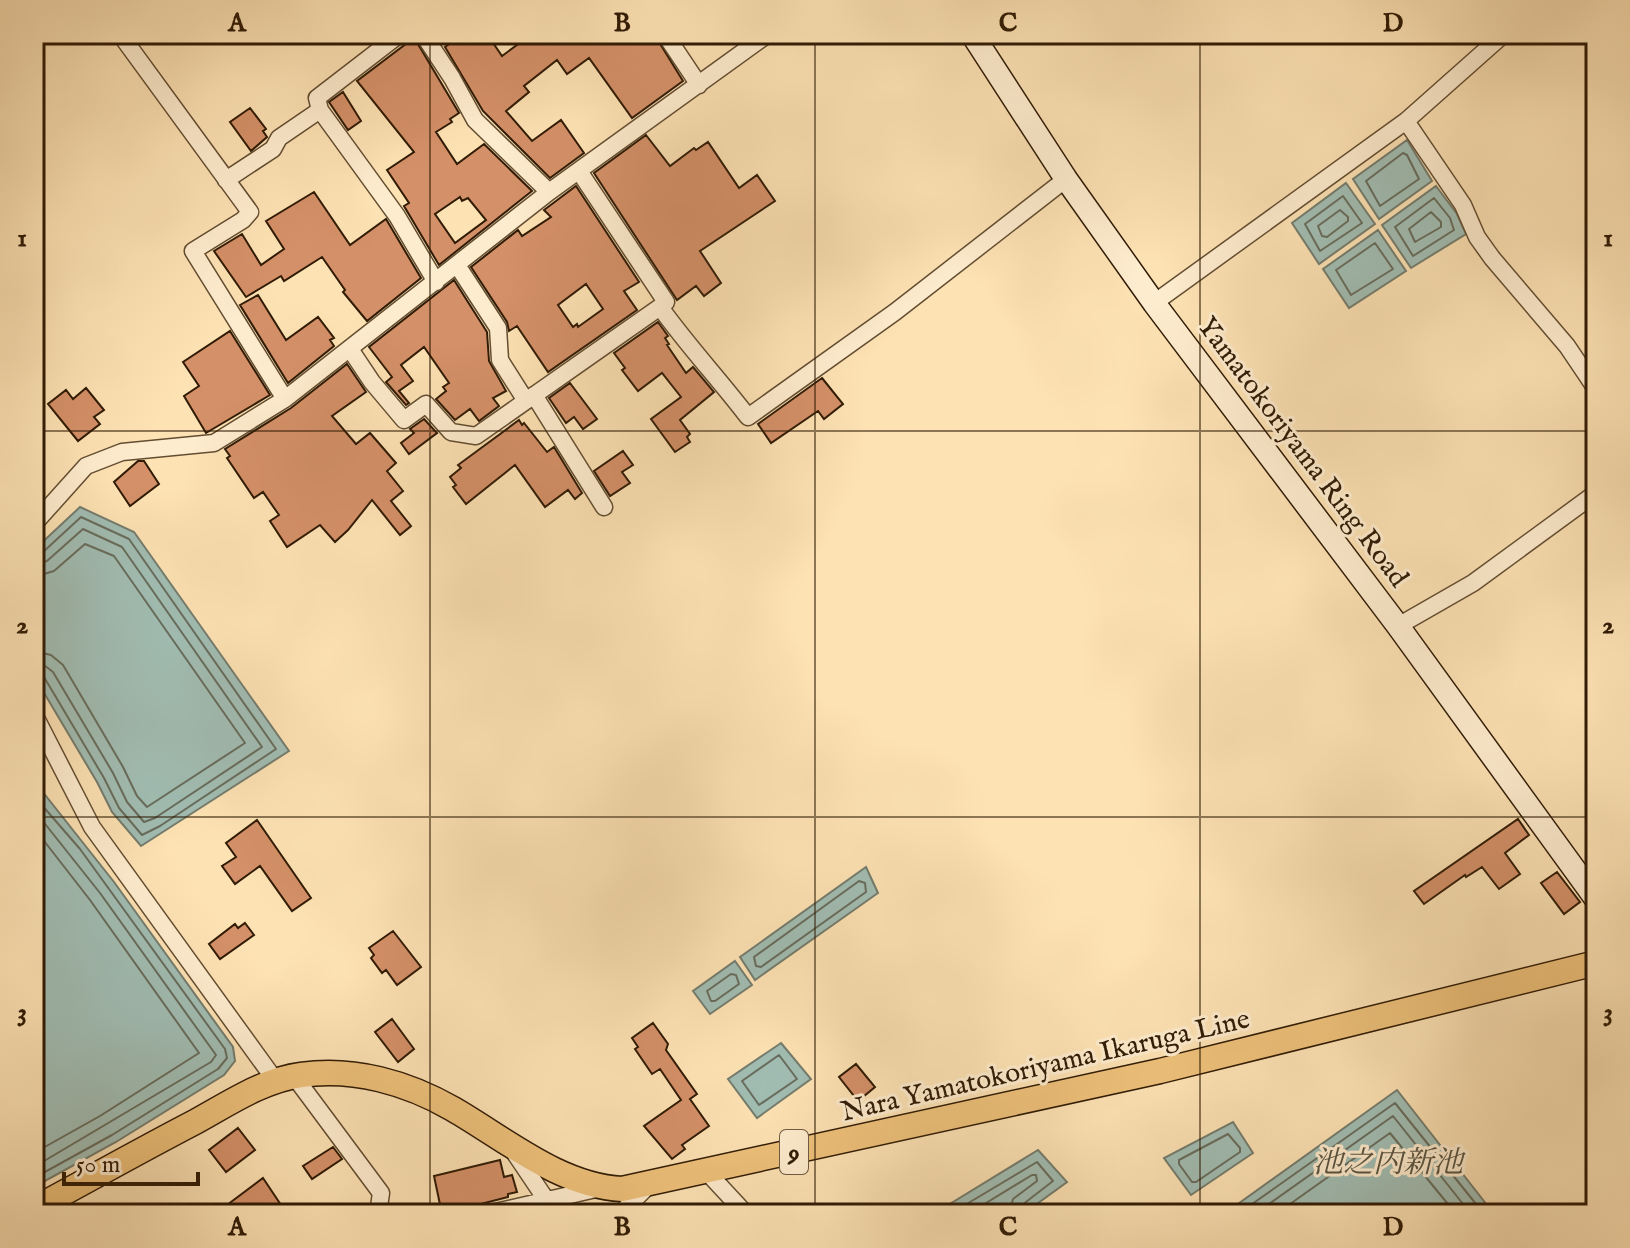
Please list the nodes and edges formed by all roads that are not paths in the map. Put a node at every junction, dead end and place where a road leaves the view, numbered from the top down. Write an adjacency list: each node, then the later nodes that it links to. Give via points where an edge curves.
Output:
1 (120, 34): 13 (street)
2 (400, 34): 9 (street, via 317,98)
3 (423, 34): 14 (street, via 475,120)
4 (665, 34): 8 (street)
5 (768, 34): 8 (street)
6 (972, 34): 12 (main road, Yamatokoriyama Ring Road)
7 (1504, 34): 10 (street)
8 (699, 85): 11 (street)
9 (320, 110): 13 (street); 16 (street, via 397,216)
10 (1406, 121): 17 (street); 20 (street, via 1456,194 1477,237)
11 (579, 171): 14 (street); 18 (street, via 666,302)
12 (1066, 179): 17 (main road, Yamatokoriyama Ring Road); 18 (street, via 895,312 748,417)
13 (226, 180): 22 (street, via 250,212 193,251)
14 (549, 192): 15 (street)
15 (457, 265): 16 (street); 21 (street, via 498,328 500,360)
16 (436, 282): 19 (street)
17 (1154, 303): 26 (main road, Yamatokoriyama Ring Road)
18 (660, 307): 21 (street)
19 (350, 349): 21 (street, via 404,420 426,404 451,432 476,436); 22 (street)
20 (1596, 389)
21 (530, 398): 24 (street)
22 (285, 399): 25 (street, via 214,443 122,452 86,466)
23 (1596, 493): 26 (street, via 1473,583)
24 (604, 507)
25 (34, 524)
26 (1398, 626): 28 (main road, Yamatokoriyama Ring Road)
27 (34, 714): 30 (street, via 92,827)
28 (1596, 899)
29 (1596, 963): 32 (main road, Nara Yamatokoriyama Ikaruga Line / 9, via 1160,1071)
30 (284, 1078): 31 (main road, Nara Yamatokoriyama Ikaruga Line / 9, via 349,1074 400,1085); 36 (main road, Nara Yamatokoriyama Ikaruga Line / 9); 37 (street, via 381,1193)
31 (506, 1140): 34 (main road, Nara Yamatokoriyama Ikaruga Line / 9, via 553,1168); 35 (street)
32 (707, 1172): 33 (main road, Nara Yamatokoriyama Ikaruga Line / 9); 40 (street)
33 (652, 1183): 34 (main road, Nara Yamatokoriyama Ikaruga Line / 9); 39 (street)
34 (602, 1188): 35 (street)
35 (547, 1201): 38 (street)
36 (34, 1209)
37 (384, 1214)
38 (487, 1214)
39 (620, 1214)
40 (746, 1214)

